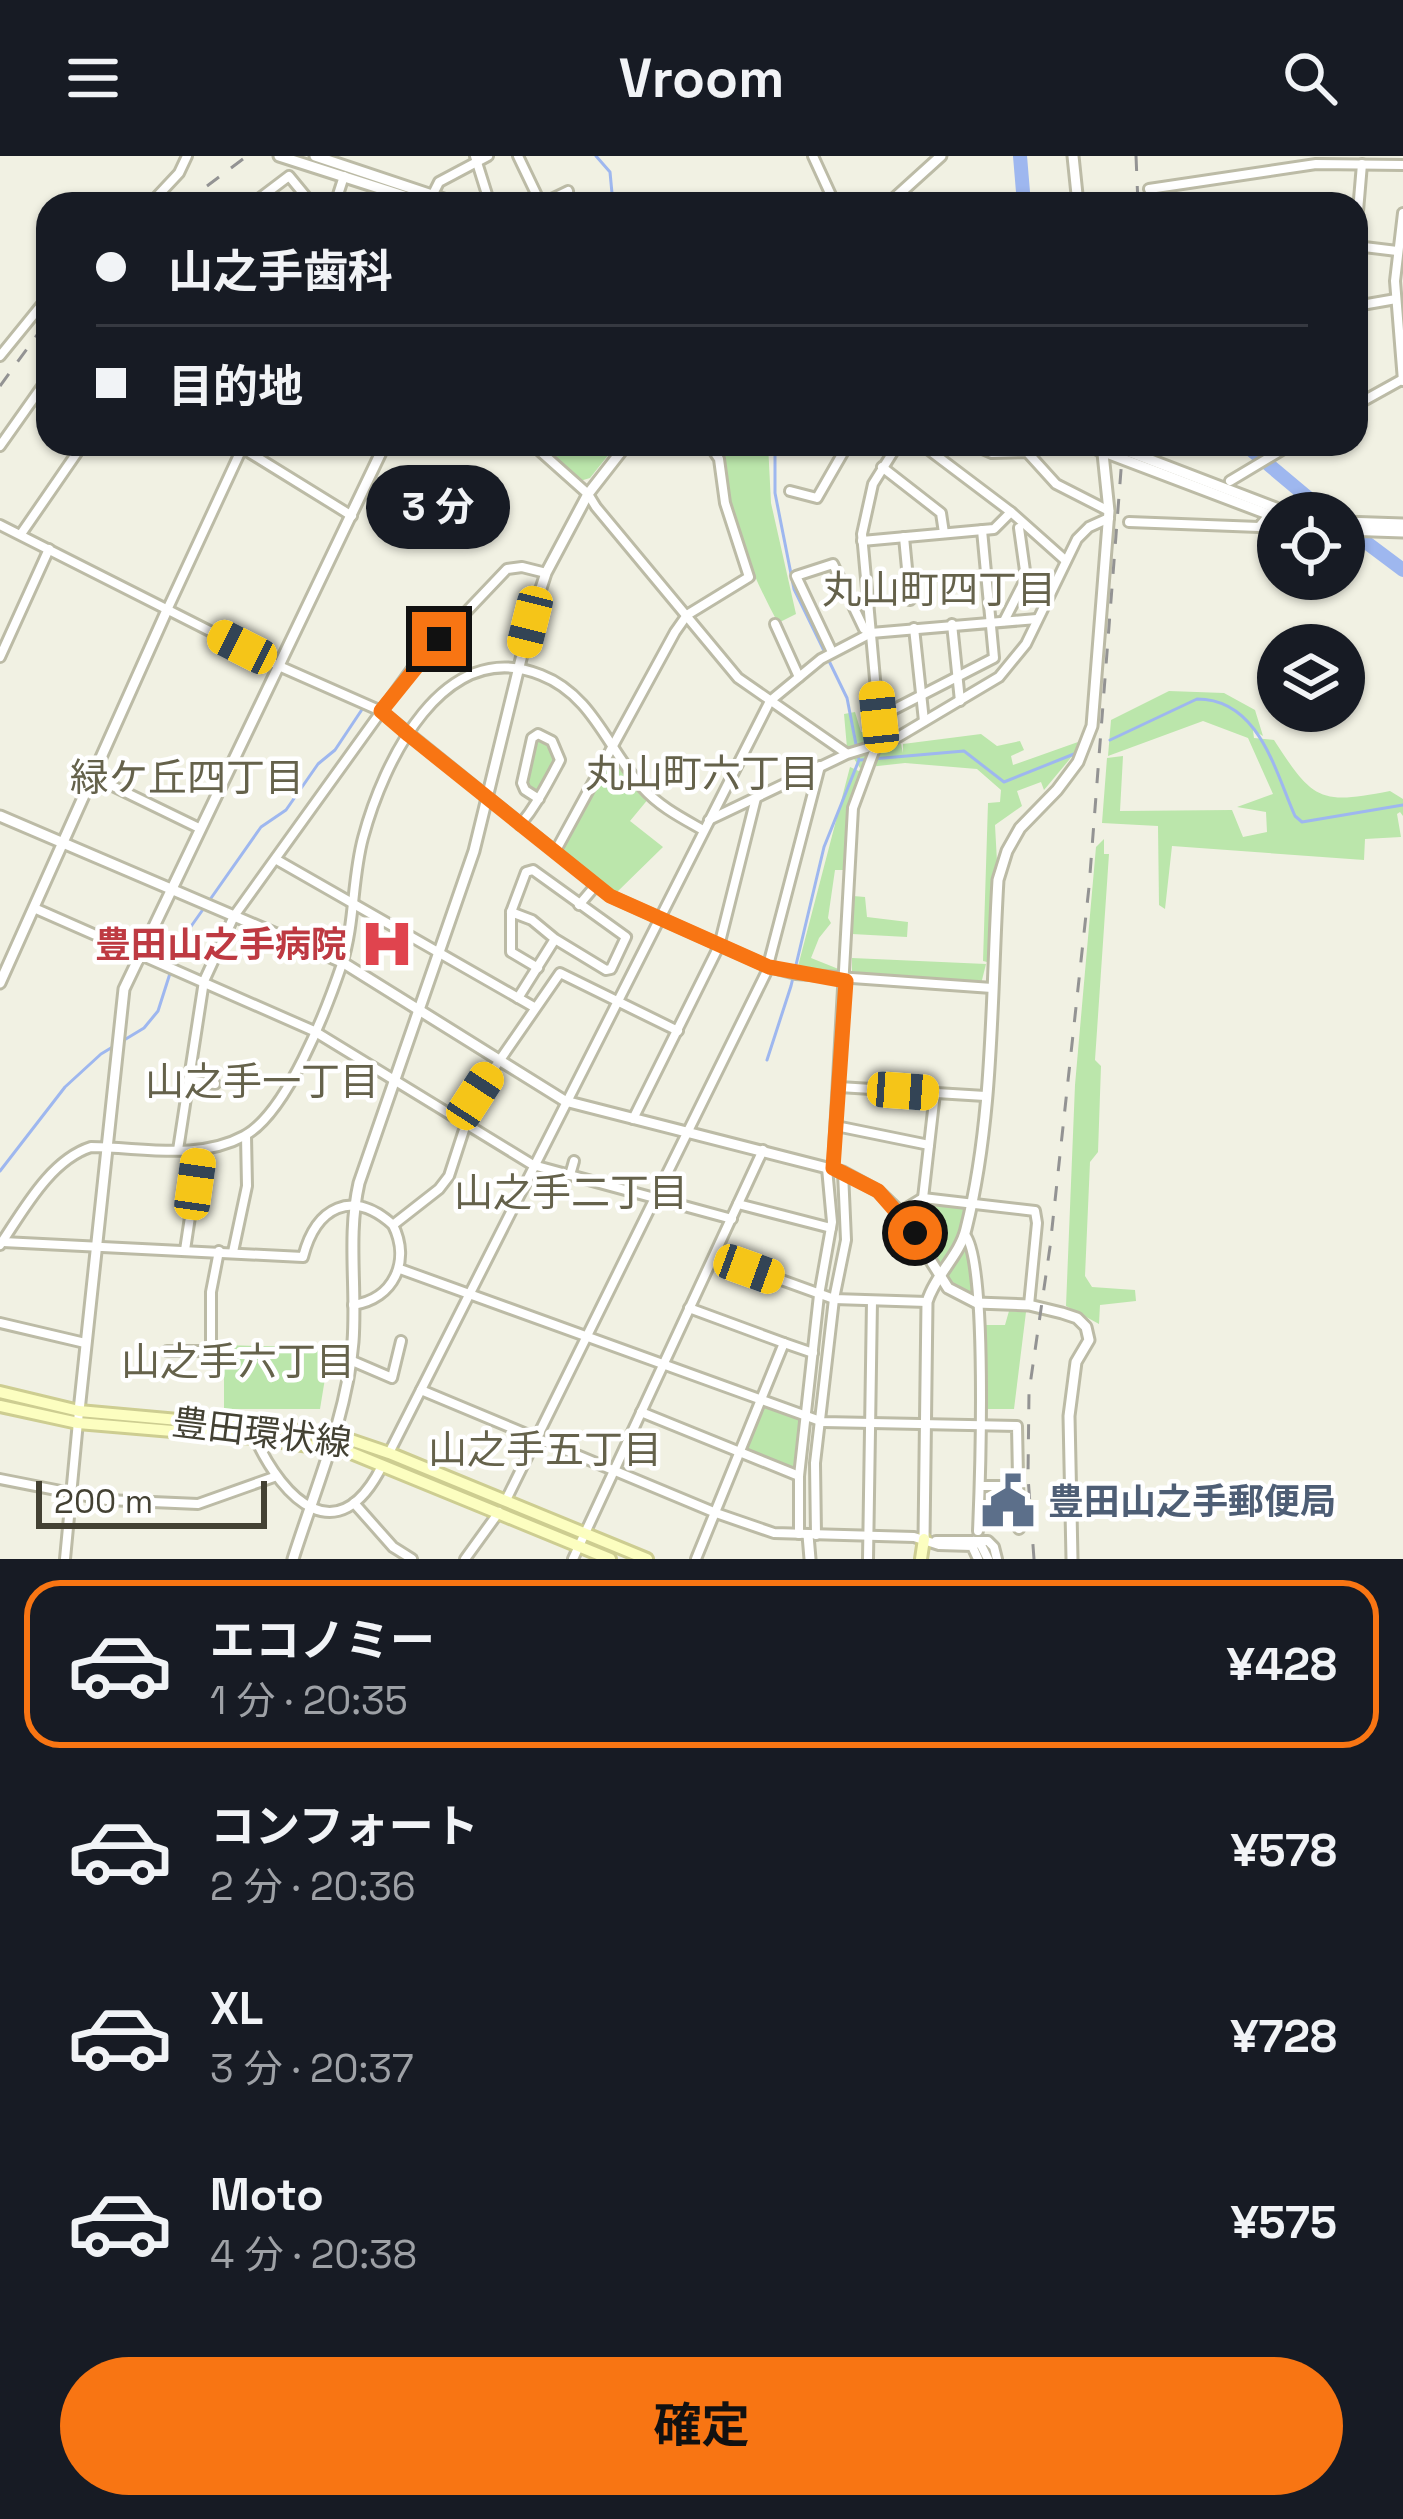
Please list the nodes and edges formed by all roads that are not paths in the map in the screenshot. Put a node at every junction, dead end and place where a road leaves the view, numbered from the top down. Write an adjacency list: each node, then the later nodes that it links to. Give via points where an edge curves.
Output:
1 (187, 156): 14 (street)
2 (315, 156): 12 (street)
3 (488, 156): 9 (street)
4 (518, 156): 20 (street)
5 (813, 156): 21 (street)
6 (941, 156): 22 (street)
7 (1073, 156): 23 (street)
8 (282, 157): 12 (street)
9 (476, 159): 18 (street); 19 (street)
10 (1362, 164): 11 (street); 13 (street); 24 (street)
11 (1403, 165)
12 (348, 166): 17 (street)
13 (1149, 189)
14 (161, 192)
15 (268, 192): 16 (street, via 289,176)
16 (302, 192)
17 (406, 192)
18 (434, 192)
19 (486, 192)
20 (535, 192)
21 (830, 192)
22 (901, 192)
23 (1077, 192)
24 (1360, 192)
25 (1403, 213): 27 (street)
26 (1368, 247): 27 (street)
27 (1397, 251): 28 (street)
28 (1399, 281): 29 (street)
29 (1396, 299): 30 (street); 33 (street)
30 (1368, 304)
31 (36, 312): 32 (street)
32 (0, 356)
33 (1403, 380): 35 (street)
34 (36, 395): 36 (street)
35 (1368, 399)
36 (0, 446)
37 (75, 456): 69 (street)
38 (238, 456): 76 (street)
39 (259, 456): 60 (street)
40 (380, 456): 60 (street)
41 (545, 456): 55 (street)
42 (618, 456): 55 (street)
43 (716, 456): 77 (street, via 749,577)
44 (841, 456): 54 (street, via 817,498)
45 (890, 456): 52 (street)
46 (937, 456): 58 (street)
47 (1031, 456): 59 (street, via 1056,484)
48 (1106, 456): 59 (street)
49 (1127, 456): 57 (street)
50 (1130, 456): 56 (street)
51 (1271, 456): 53 (street)
52 (882, 467): 68 (street, via 941,513); 71 (street)
53 (1229, 481)
54 (790, 491)
55 (588, 494): 74 (street); 77 (street)
56 (1257, 502)
57 (1257, 510)
58 (1011, 512): 67 (street); 73 (street)
59 (1109, 514): 73 (street, via 1083,532); 131 (street, via 1092,726 1078,762 1007,851)
60 (352, 516): 87 (street)
61 (1129, 522): 63 (street)
62 (0, 525): 69 (street)
63 (1257, 527)
64 (1365, 527): 65 (street)
65 (1403, 528)
66 (1019, 529): 80 (street, via 1026,578)
67 (982, 530): 68 (street); 79 (street)
68 (944, 533): 70 (street)
69 (20, 535): 72 (street)
70 (904, 537): 71 (street); 75 (street)
71 (862, 541): 84 (street)
72 (49, 549): 76 (street); 85 (street)
73 (1065, 560): 78 (street)
74 (546, 573): 88 (street); 94 (street, via 514,567 495,578)
75 (910, 600)
76 (167, 610): 87 (street); 102 (street)
77 (688, 615): 92 (street, via 738,678); 99 (street)
78 (1036, 619): 80 (street); 93 (street, via 1009,669)
79 (990, 621): 80 (street); 82 (street); 90 (street, via 994,658)
80 (1004, 621)
81 (776, 624): 89 (street)
82 (952, 624): 83 (street); 90 (street)
83 (914, 628): 84 (street); 91 (street)
84 (871, 633): 86 (street); 86 (street, via 833,564 796,576); 95 (street)
85 (1, 652)
86 (827, 655): 89 (street)
87 (279, 666): 94 (street); 109 (street)
88 (518, 669): 97 (street, via 456,680); 99 (street, via 573,693); 105 (street)
89 (799, 677): 92 (street)
90 (957, 679): 91 (street); 93 (street)
91 (920, 697): 95 (street); 96 (street)
92 (770, 700): 100 (street); 108 (street)
93 (959, 700): 96 (street)
94 (381, 711): 97 (street); 112 (street)
95 (879, 717): 98 (street)
96 (924, 722): 98 (street)
97 (409, 735): 105 (street); 115 (street, via 378,793)
98 (879, 744): 100 (street); 129 (street, via 853,808)
99 (612, 745): 108 (street, via 650,795); 111 (street)
100 (852, 752): 101 (street)
101 (820, 766): 103 (street); 126 (street)
102 (92, 776): 109 (street); 110 (street)
103 (757, 796): 108 (street); 122 (street)
104 (539, 799): 104 (street, via 560,755 538,734 522,785); 107 (street)
105 (487, 800): 107 (street); 123 (street)
106 (0, 815): 110 (street)
107 (520, 825): 111 (street)
108 (706, 825): 120 (street)
109 (200, 828): 114 (street)
110 (62, 842): 114 (street); 117 (street)
111 (555, 853): 113 (street)
112 (277, 860): 115 (street); 119 (street)
113 (596, 885): 116 (street); 120 (street)
114 (170, 888): 119 (street); 124 (street)
115 (354, 903): 123 (street); 125 (street)
116 (579, 905): 118 (street, via 533,870); 121 (street, via 626,934 611,968)
117 (34, 908): 124 (street); 130 (street)
118 (511, 912): 121 (street); 127 (street, via 511,952)
119 (234, 916): 125 (street); 128 (street)
120 (658, 919): 122 (street); 133 (street)
121 (555, 939): 127 (street)
122 (719, 946): 126 (street); 137 (street)
123 (438, 952): 132 (street); 135 (street)
124 (138, 954): 128 (street); 152 (street, via 120,1003)
125 (342, 962): 135 (street); 136 (street)
126 (769, 967): 129 (street); 149 (street)
127 (538, 968): 132 (street)
128 (204, 981): 136 (street); 139 (street)
129 (846, 981): 131 (street); 142 (street)
130 (0, 983)
131 (992, 988): 144 (street)
132 (518, 998): 134 (street)
133 (616, 1002): 134 (street, via 560,974); 137 (street); 145 (street)
134 (534, 1007): 138 (street)
135 (418, 1011): 138 (street); 140 (street)
136 (314, 1031): 140 (street); 150 (street, via 276,1107)
137 (678, 1031): 146 (street)
138 (497, 1061): 145 (street); 147 (street)
139 (188, 1080): 141 (street); 153 (street)
140 (394, 1080): 147 (street); 164 (street)
141 (215, 1084)
142 (839, 1087): 143 (street); 148 (street)
143 (935, 1094): 144 (street); 151 (street)
144 (985, 1096): 163 (street)
145 (565, 1101): 146 (street); 157 (street)
146 (633, 1119): 149 (street)
147 (467, 1124): 157 (street); 167 (street, via 439,1189)
148 (836, 1126): 151 (street); 158 (street)
149 (686, 1131): 154 (street); 160 (street)
150 (246, 1136): 155 (street); 174 (street, via 247,1186)
151 (929, 1145): 161 (street)
152 (105, 1147): 153 (street); 170 (street, via 60,1163); 171 (street)
153 (178, 1150): 155 (street)
154 (763, 1150): 158 (street); 162 (street)
155 (200, 1151): 172 (street)
156 (574, 1161): 159 (street)
157 (533, 1165): 159 (street); 178 (street)
158 (834, 1169): 165 (street); 168 (street); 180 (street, via 846,1240)
159 (569, 1175): 160 (street)
160 (653, 1198): 166 (street); 188 (street)
161 (922, 1198): 163 (street); 165 (street)
162 (738, 1204): 166 (street); 168 (street)
163 (970, 1205): 169 (street); 184 (street, via 1035,1211)
164 (354, 1206): 167 (street); 174 (street, via 316,1222 303,1256); 185 (street)
165 (900, 1212): 177 (street)
166 (732, 1219): 175 (street)
167 (393, 1225): 176 (street)
168 (832, 1228): 179 (street)
169 (965, 1235): 177 (street); 183 (street, via 974,1245)
170 (1, 1243): 171 (street)
171 (96, 1245): 172 (street); 190 (street)
172 (185, 1250): 173 (street)
173 (219, 1251): 174 (street); 192 (street, via 211,1351)
174 (233, 1252)
175 (715, 1256): 179 (street); 186 (street)
176 (400, 1269): 178 (street); 185 (street, via 381,1294)
177 (938, 1274): 182 (street); 183 (street)
178 (469, 1293): 188 (street); 196 (street)
179 (819, 1294): 180 (street); 193 (street)
180 (834, 1299): 181 (street); 203 (street)
181 (872, 1301): 182 (street); 204 (street)
182 (928, 1302): 205 (street)
183 (977, 1303): 184 (street); 206 (street)
184 (1029, 1304): 243 (street, via 1077,1318 1089,1332 1076,1362 1070,1416)
185 (353, 1305): 194 (street)
186 (689, 1308): 191 (street); 195 (street)
187 (0, 1323): 190 (street)
188 (588, 1335): 195 (street); 208 (street)
189 (401, 1341): 194 (street, via 392,1378)
190 (85, 1343): 202 (street)
191 (784, 1343): 193 (street); 198 (street)
192 (167, 1351)
193 (813, 1353): 201 (street)
194 (350, 1360): 209 (street)
195 (662, 1363): 198 (street); 200 (street)
196 (421, 1390): 208 (street); 211 (street)
197 (0, 1392): 202 (main road, 豊田環状線)
198 (764, 1400): 201 (street); 210 (street)
199 (0, 1406): 202 (main road, 豊田環状線)
200 (641, 1412): 210 (street); 212 (street)
201 (808, 1416): 203 (street); 213 (street)
202 (79, 1417): 207 (main road, 豊田環状線); 209 (main road, 豊田環状線); 218 (street)
203 (823, 1422): 204 (street); 226 (street)
204 (870, 1422): 205 (street); 227 (street)
205 (926, 1423): 206 (street); 230 (street)
206 (980, 1425): 216 (street); 217 (street, via 1017,1426)
207 (255, 1438): 209 (main road, 豊田環状線); 214 (street)
208 (536, 1438): 212 (street); 219 (street)
209 (330, 1441): 211 (main road, 豊田環状線); 221 (street)
210 (741, 1454): 213 (street); 223 (street)
211 (386, 1459): 219 (main road, 豊田環状線); 220 (street); 222 (main road, 豊田環状線)
212 (613, 1469): 223 (street); 225 (street)
213 (799, 1476): 226 (street)
214 (274, 1477): 218 (street, via 198,1504); 221 (street)
215 (0, 1479): 218 (street)
216 (980, 1486): 217 (street); 228 (street)
217 (1017, 1486): 224 (street)
218 (71, 1494): 231 (street)
219 (506, 1500): 225 (main road, 豊田環状線)
220 (354, 1503): 221 (street); 233 (street)
221 (309, 1509): 232 (street)
222 (499, 1512): 229 (main road, 豊田環状線); 234 (street)
223 (716, 1513): 226 (street, via 775,1533); 238 (street)
224 (1019, 1529)
225 (585, 1533): 229 (street); 237 (main road, 豊田環状線)
226 (808, 1534): 227 (street); 239 (street)
227 (868, 1536): 230 (street); 240 (street)
228 (975, 1536): 230 (street); 242 (street, via 992,1543)
229 (579, 1546): 235 (street); 236 (main road, 豊田環状線)
230 (924, 1547): 241 (street, via 972,1546)
231 (65, 1559)
232 (293, 1559)
233 (412, 1559)
234 (465, 1559)
235 (573, 1559)
236 (610, 1559)
237 (647, 1559)
238 (696, 1559)
239 (810, 1559)
240 (868, 1559)
241 (978, 1559)
242 (992, 1559)
243 (1072, 1559)

